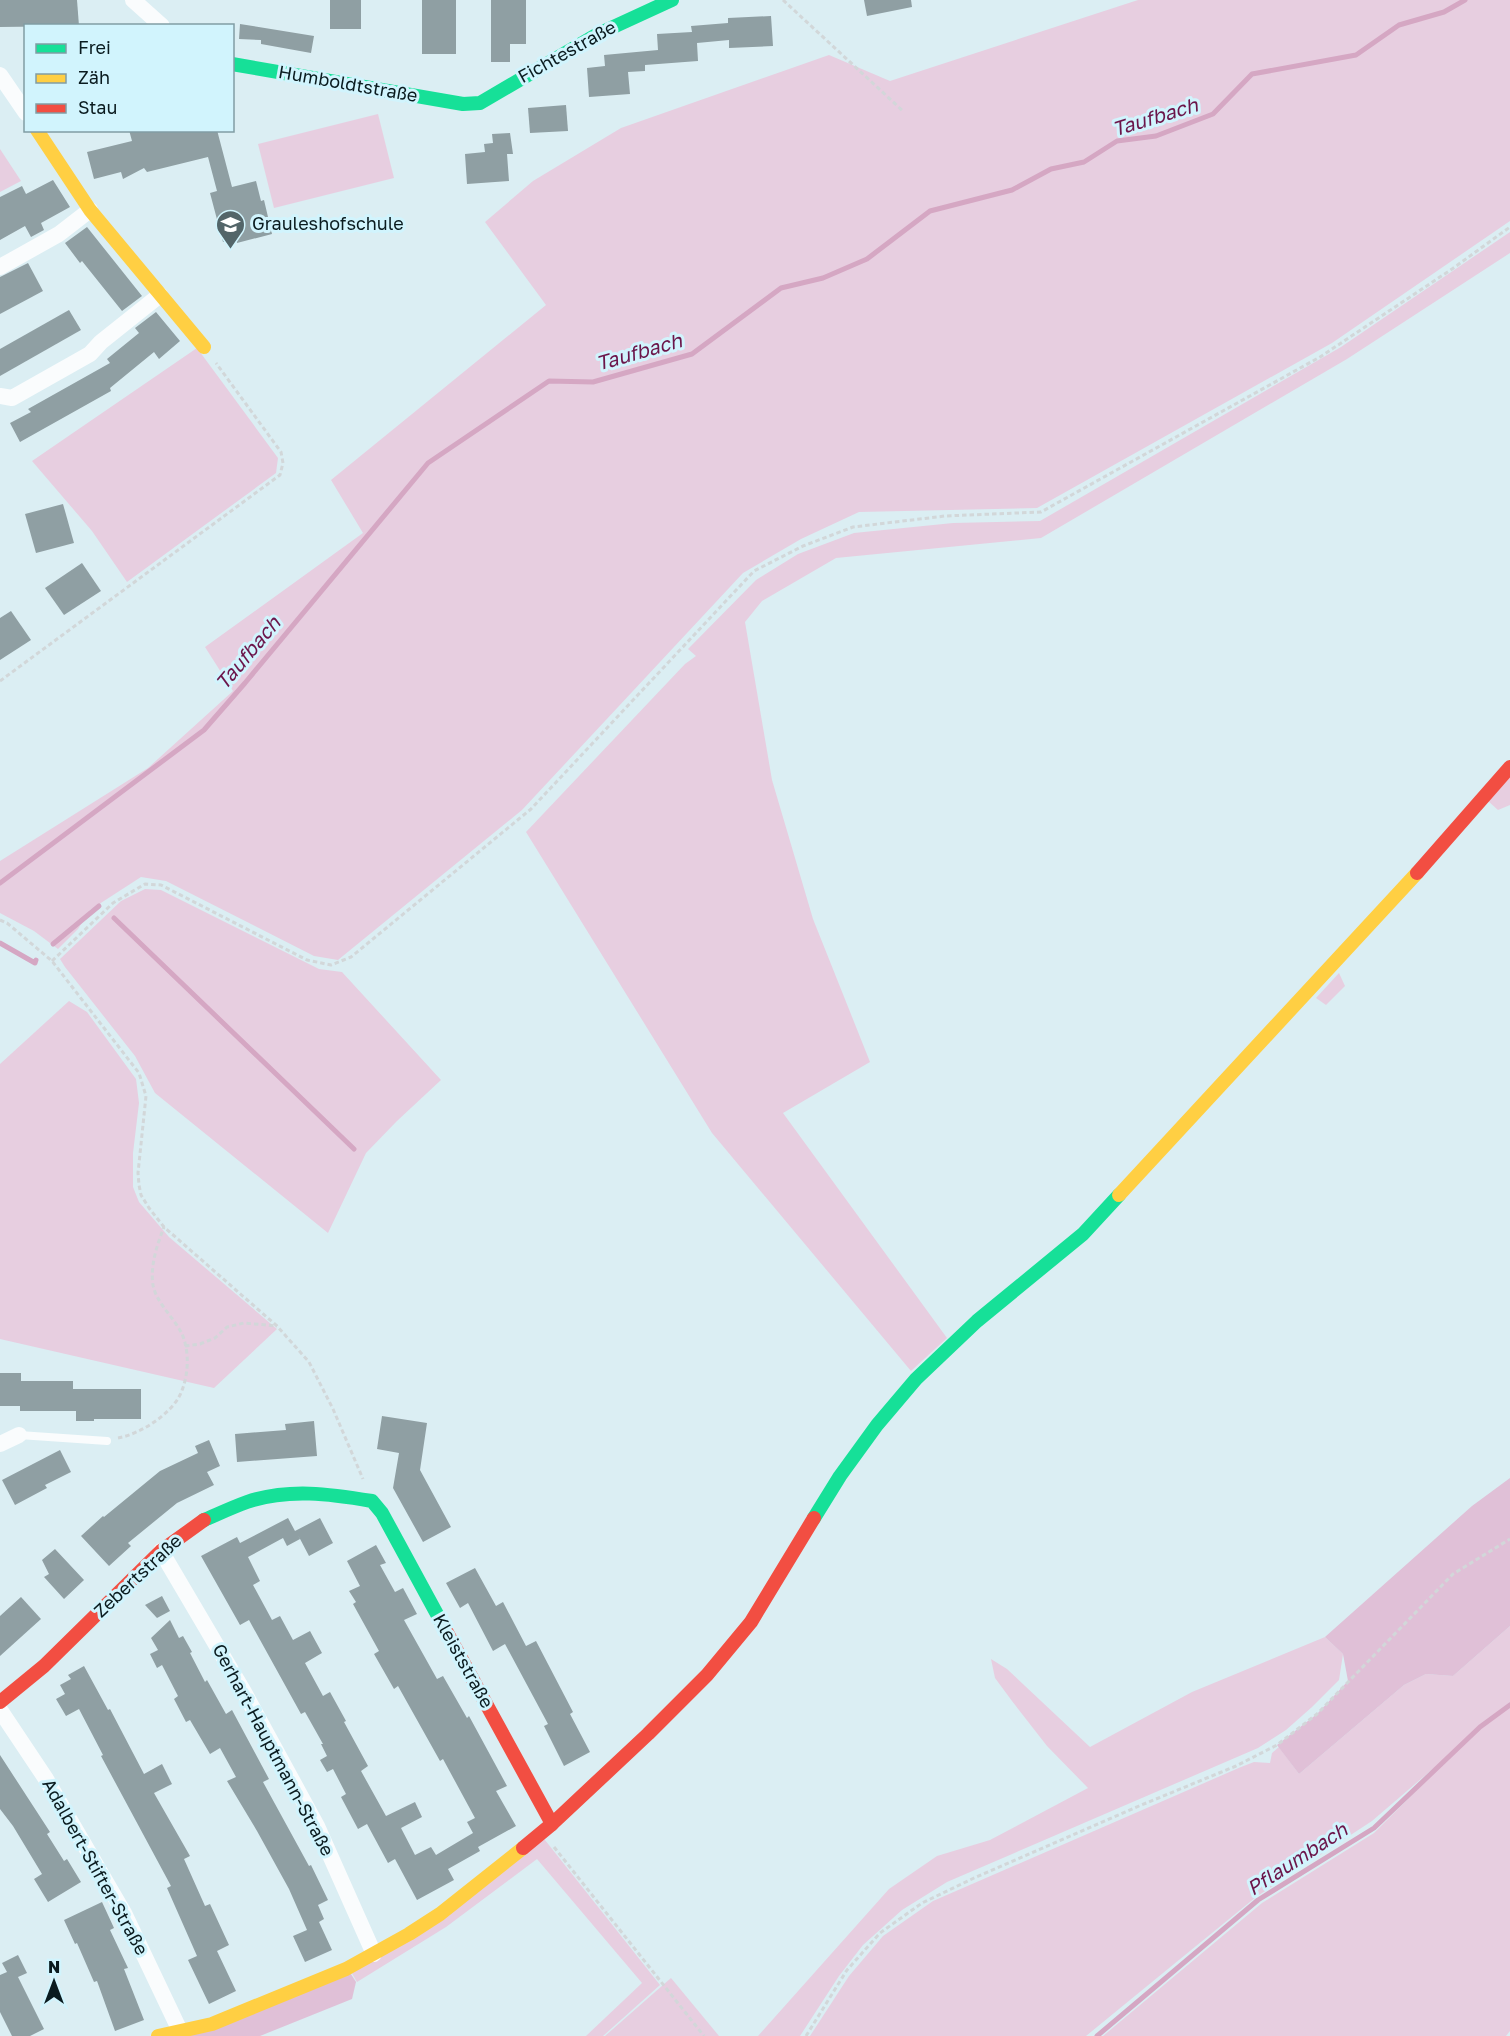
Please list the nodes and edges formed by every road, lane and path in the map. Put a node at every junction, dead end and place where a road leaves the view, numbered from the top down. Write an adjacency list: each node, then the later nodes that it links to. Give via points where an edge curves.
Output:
1 (133, 0): 4 (street)
2 (672, 0): 7 (street, Fichtestraße, via 580,42 480,103)
3 (783, 0): 9 (path)
4 (160, 24)
5 (234, 64): 7 (street, Humboldtstraße)
6 (0, 75): 8 (street)
7 (463, 104)
8 (24, 110)
9 (904, 112)
10 (38, 132): 11 (street)
11 (90, 210): 13 (street, via 59,234); 14 (street)
12 (1510, 227): 20 (path, via 1320,357 1041,512 945,516 853,527 802,546 754,571 531,809 351,957 331,965 307,960 161,885 146,884 113,903)
13 (0, 267)
14 (160, 295): 15 (street); 16 (street, via 90,354 12,398)
15 (204, 347): 17 (path, via 281,452 280,475)
16 (0, 396)
17 (0, 681)
18 (1510, 767): 32 (street, via 1414,877 1083,1234 977,1321 916,1378 840,1476 751,1622 690,1692)
19 (0, 920): 20 (path)
20 (52, 961): 21 (path, via 139,1073 146,1096 139,1185 141,1196)
21 (164, 1227): 22 (path); 23 (path, via 153,1262 153,1287)
22 (277, 1326): 23 (path, via 244,1323 227,1327 200,1344); 27 (path, via 309,1362)
23 (185, 1346): 25 (path, via 186,1375 180,1395 168,1411 126,1437)
24 (18, 1435): 25 (lane); 26 (street)
25 (107, 1441)
26 (0, 1444)
27 (372, 1500): 29 (street, Zebertstraße, via 287,1493 249,1501 202,1520); 32 (street, Kleiststraße)
28 (1510, 1539): 37 (path, via 1453,1574 1317,1714 1277,1745 922,1903 880,1933 847,1970)
29 (161, 1551): 30 (street, Zebertstraße, via 44,1666); 33 (street, Gerhart-Hauptmann-Straße, via 317,1826)
30 (0, 1702)
31 (0, 1710): 34 (street, Adalbert-Stifter-Straße, via 46,1779 124,1913)
32 (547, 1828): 33 (street, via 440,1914); 36 (path)
33 (374, 1954): 34 (street, via 212,2024)
34 (180, 2031): 35 (street)
35 (158, 2036)
36 (704, 2036)
37 (806, 2036)

